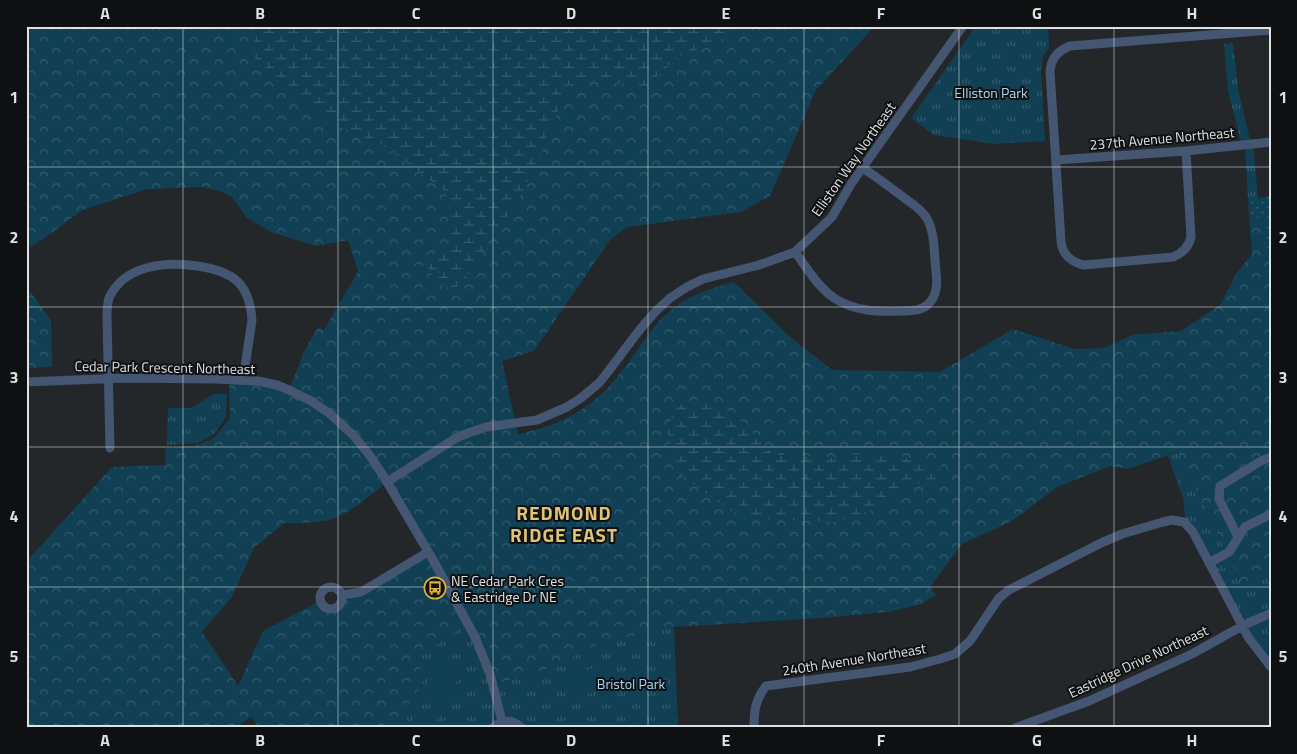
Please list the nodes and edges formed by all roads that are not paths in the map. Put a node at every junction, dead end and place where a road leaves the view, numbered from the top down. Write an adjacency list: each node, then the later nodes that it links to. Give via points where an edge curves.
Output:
1 (963, 26): 7 (street, Elliston Way Northeast)
2 (1224, 30): 3 (street); 6 (street, via 1070,46 1060,50 1050,67)
3 (1271, 30)
4 (1271, 142): 5 (street, 237th Avenue Northeast)
5 (1186, 151): 6 (street, 237th Avenue Northeast); 6 (street, via 1191,236 1186,248 1173,257 1084,265 1071,260 1061,246)
6 (1056, 160)
7 (863, 168): 8 (street, Elliston Way Northeast, via 832,217); 8 (street, via 920,210 929,222 937,283 931,301 916,310 874,312 853,307 824,290)
8 (795, 252): 14 (street, Elliston Way Northeast, via 686,287 656,311 599,383 568,407 537,420 486,427 456,438)
9 (108, 378): 10 (street, Cedar Park Crescent Northeast); 10 (street, via 106,317 114,291 132,273 147,267 186,264 226,275 237,281 247,294 252,320); 11 (street, Cedar Park Crescent Northeast); 12 (street)
10 (243, 380): 14 (street, Cedar Park Crescent Northeast, via 289,390 329,413 354,436)
11 (26, 382)
12 (110, 448)
13 (1271, 457): 16 (street, via 1220,486 1219,499)
14 (388, 482): 17 (street, Cedar Park Crescent Northeast)
15 (1271, 514): 16 (street, via 1245,527)
16 (1238, 537): 18 (street, via 1229,552)
17 (428, 552): 19 (street, via 361,592); 23 (street, Cedar Park Crescent Northeast, via 475,636 490,674)
18 (1209, 563): 21 (street); 26 (street, 240th Avenue Northeast, via 1184,522 1172,520 1122,534 1009,590 999,598 970,642 955,654 910,667 766,686 756,700)
19 (342, 595)
20 (1271, 614): 21 (street, Eastridge Drive Northeast)
21 (1242, 626): 22 (street); 27 (street, Eastridge Drive Northeast, via 1192,654 1089,701)
22 (1271, 667)
23 (502, 722): 24 (street); 25 (street, via 515,722)
24 (492, 728)
25 (522, 728)
26 (754, 728)
27 (1015, 728)

